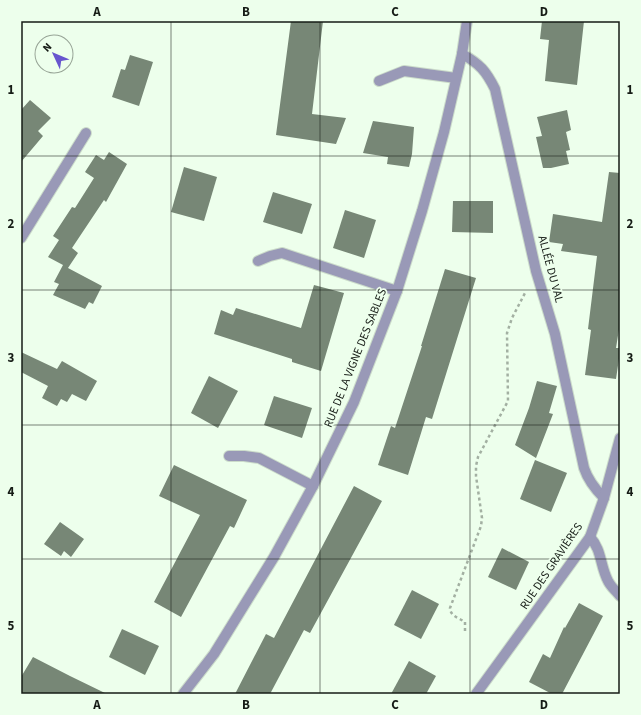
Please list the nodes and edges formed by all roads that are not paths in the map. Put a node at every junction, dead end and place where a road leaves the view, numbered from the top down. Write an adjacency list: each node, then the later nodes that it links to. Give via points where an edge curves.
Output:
1 (467, 21): 2 (street, RUE DE LA VIGNE DES SABLES)
2 (462, 54): 3 (street, RUE DE LA VIGNE DES SABLES); 12 (street, ALLÉE DU VAL, via 476,62 495,89 539,279 556,334 586,476)
3 (456, 78): 4 (street, via 404,71); 8 (street, RUE DE LA VIGNE DES SABLES, via 442,139)
4 (379, 81)
5 (86, 133): 6 (street)
6 (21, 238)
7 (258, 261): 8 (street, via 282,253)
8 (397, 291): 11 (street, RUE DE LA VIGNE DES SABLES, via 354,402)
9 (620, 438): 12 (street, RUE DES GRAVIÈRES)
10 (229, 456): 11 (street, via 259,458)
11 (313, 486): 15 (street, RUE DE LA VIGNE DES SABLES, via 270,564 214,654)
12 (604, 498): 13 (street, RUE DES GRAVIÈRES)
13 (590, 537): 14 (street, via 600,553 607,580); 16 (street, RUE DES GRAVIÈRES)
14 (620, 596)
15 (183, 694)
16 (476, 694)

